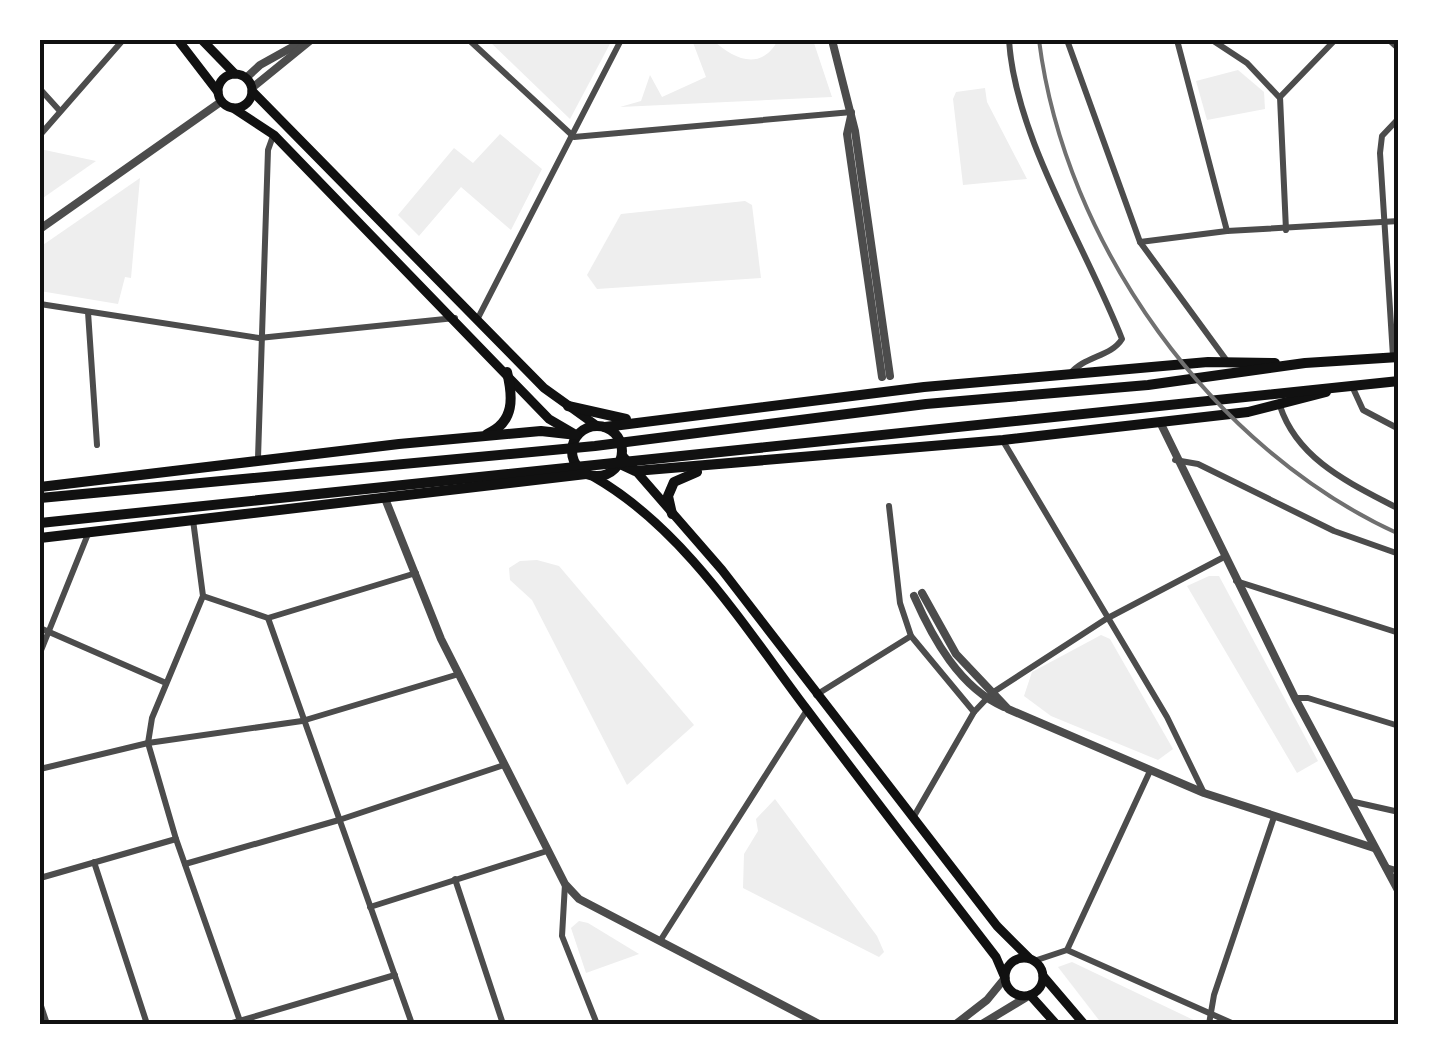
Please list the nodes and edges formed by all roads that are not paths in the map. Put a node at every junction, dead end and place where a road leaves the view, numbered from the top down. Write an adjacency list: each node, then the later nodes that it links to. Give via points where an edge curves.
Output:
1 (123, 40): 21 (street)
2 (178, 40): 18 (main road)
3 (202, 40): 15 (main road)
4 (308, 40): 16 (street)
5 (470, 40): 26 (street)
6 (620, 40): 26 (street)
7 (832, 40): 22 (street)
8 (1009, 40): 42 (street, via 1011,74 1122,339)
9 (1067, 40): 32 (street)
10 (1177, 40): 31 (street)
11 (1212, 40): 19 (street)
12 (1335, 40): 19 (street)
13 (1388, 40): 14 (street)
14 (1399, 49)
15 (235, 74): 16 (main road); 18 (main road, via 225,78)
16 (250, 86): 20 (main road, via 249,102); 36 (main road)
17 (40, 88): 21 (street)
18 (220, 97): 20 (main road); 29 (street)
19 (1280, 98): 30 (street)
20 (233, 108): 25 (main road)
21 (60, 110): 24 (street)
22 (852, 112): 26 (street); 43 (street)
23 (1399, 118): 28 (street, via 1382,136)
24 (40, 135)
25 (274, 135): 35 (main road); 37 (street)
26 (574, 137): 36 (street)
27 (1399, 221): 28 (street)
28 (1383, 222): 30 (street); 38 (street)
29 (40, 229)
30 (1286, 230): 31 (street)
31 (1228, 231): 32 (street)
32 (1140, 242): 39 (street)
33 (40, 304): 34 (street)
34 (88, 312): 37 (street); 55 (street)
35 (455, 318): 37 (street); 41 (main road)
36 (478, 318): 46 (main road)
37 (259, 338): 56 (street)
38 (1396, 357): 40 (highway)
39 (1228, 362): 40 (highway); 42 (highway)
40 (1305, 363): 63 (highway, via 738,431)
41 (507, 372): 52 (main road, via 549,419); 53 (highway, via 512,394 506,418)
42 (1070, 375): 48 (highway)
43 (886, 376)
44 (1399, 381): 45 (highway)
45 (1351, 385): 47 (highway); 51 (street, via 1363,410); 69 (highway)
46 (568, 406): 48 (highway); 50 (main road)
47 (1280, 406): 49 (highway); 66 (street, via 1297,441 1333,474)
48 (637, 421): 50 (highway)
49 (1160, 422): 54 (highway); 58 (street)
50 (601, 426): 52 (highway); 57 (highway, via 619,438)
51 (1399, 429)
52 (577, 435): 53 (highway, via 541,431); 61 (highway, via 572,455)
53 (474, 438): 56 (highway)
54 (1003, 440): 59 (highway); 79 (street)
55 (97, 446)
56 (258, 458): 62 (highway)
57 (621, 459): 60 (highway); 61 (highway, via 609,474)
58 (1174, 460): 72 (street, via 1198,464); 73 (street)
59 (713, 466): 60 (highway); 67 (highway, via 674,482 668,496)
60 (635, 471): 67 (main road)
61 (590, 476): 64 (highway); 90 (main road, via 626,496 689,559)
62 (40, 486)
63 (40, 498)
64 (386, 501): 68 (highway); 74 (street)
65 (889, 506): 83 (street)
66 (1399, 510)
67 (672, 514): 87 (main road)
68 (193, 520): 70 (highway); 77 (street)
69 (40, 523)
70 (88, 532): 71 (highway); 81 (street)
71 (40, 538)
72 (1399, 554)
73 (1224, 557): 75 (street); 79 (street)
74 (417, 572): 78 (street); 85 (street)
75 (1235, 581): 82 (street); 89 (street)
76 (918, 595): 88 (street, via 943,651)
77 (203, 596): 78 (street); 86 (street)
78 (268, 618): 92 (street)
79 (1106, 620): 88 (street); 98 (street, via 1167,717)
80 (40, 628): 81 (street)
81 (50, 633): 84 (street); 86 (street)
82 (1399, 633)
83 (910, 636): 87 (street); 91 (street)
84 (40, 653)
85 (459, 674): 92 (street); 95 (street)
86 (166, 683): 94 (street)
87 (816, 696): 102 (main road)
88 (989, 696): 91 (street); 97 (street)
89 (1294, 698): 93 (street); 99 (street)
90 (807, 710): 116 (street); 121 (main road, via 996,957)
91 (974, 712): 102 (street)
92 (302, 721): 94 (street); 103 (street)
93 (1399, 726)
94 (148, 742): 96 (street); 104 (street)
95 (504, 765): 103 (street); 106 (street)
96 (40, 769)
97 (1150, 771): 98 (street); 117 (street)
98 (1204, 793): 101 (street)
99 (1350, 801): 100 (street); 105 (street)
100 (1399, 812)
101 (1274, 817): 105 (street); 124 (street)
102 (912, 819): 118 (main road)
103 (339, 820): 108 (street); 115 (street)
104 (176, 839): 107 (street); 108 (street)
105 (1374, 848): 109 (street)
106 (547, 851): 112 (street); 113 (street)
107 (94, 862): 111 (street); 127 (street)
108 (186, 864): 125 (street)
109 (1384, 866): 110 (street); 114 (street)
110 (1399, 871)
111 (40, 878)
112 (455, 879): 115 (street); 130 (street)
113 (565, 884): 116 (street, via 579,899); 131 (street, via 562,936)
114 (1398, 890)
115 (370, 907): 119 (street)
116 (660, 942): 132 (street)
117 (1067, 950): 118 (street); 124 (street)
118 (1032, 960): 120 (main road); 121 (main road, via 1012,962)
119 (394, 976): 125 (street); 129 (street)
120 (1043, 976): 122 (main road); 136 (main road)
121 (1005, 978): 122 (main road, via 1014,992); 133 (street)
122 (1030, 995): 134 (street); 135 (main road)
123 (40, 1003): 126 (street)
124 (1211, 1020): 137 (street)
125 (240, 1023): 128 (street)
126 (47, 1024)
127 (146, 1024)
128 (229, 1024)
129 (412, 1024)
130 (503, 1024)
131 (597, 1024)
132 (820, 1024)
133 (956, 1024)
134 (982, 1024)
135 (1056, 1024)
136 (1084, 1024)
137 (1234, 1024)

